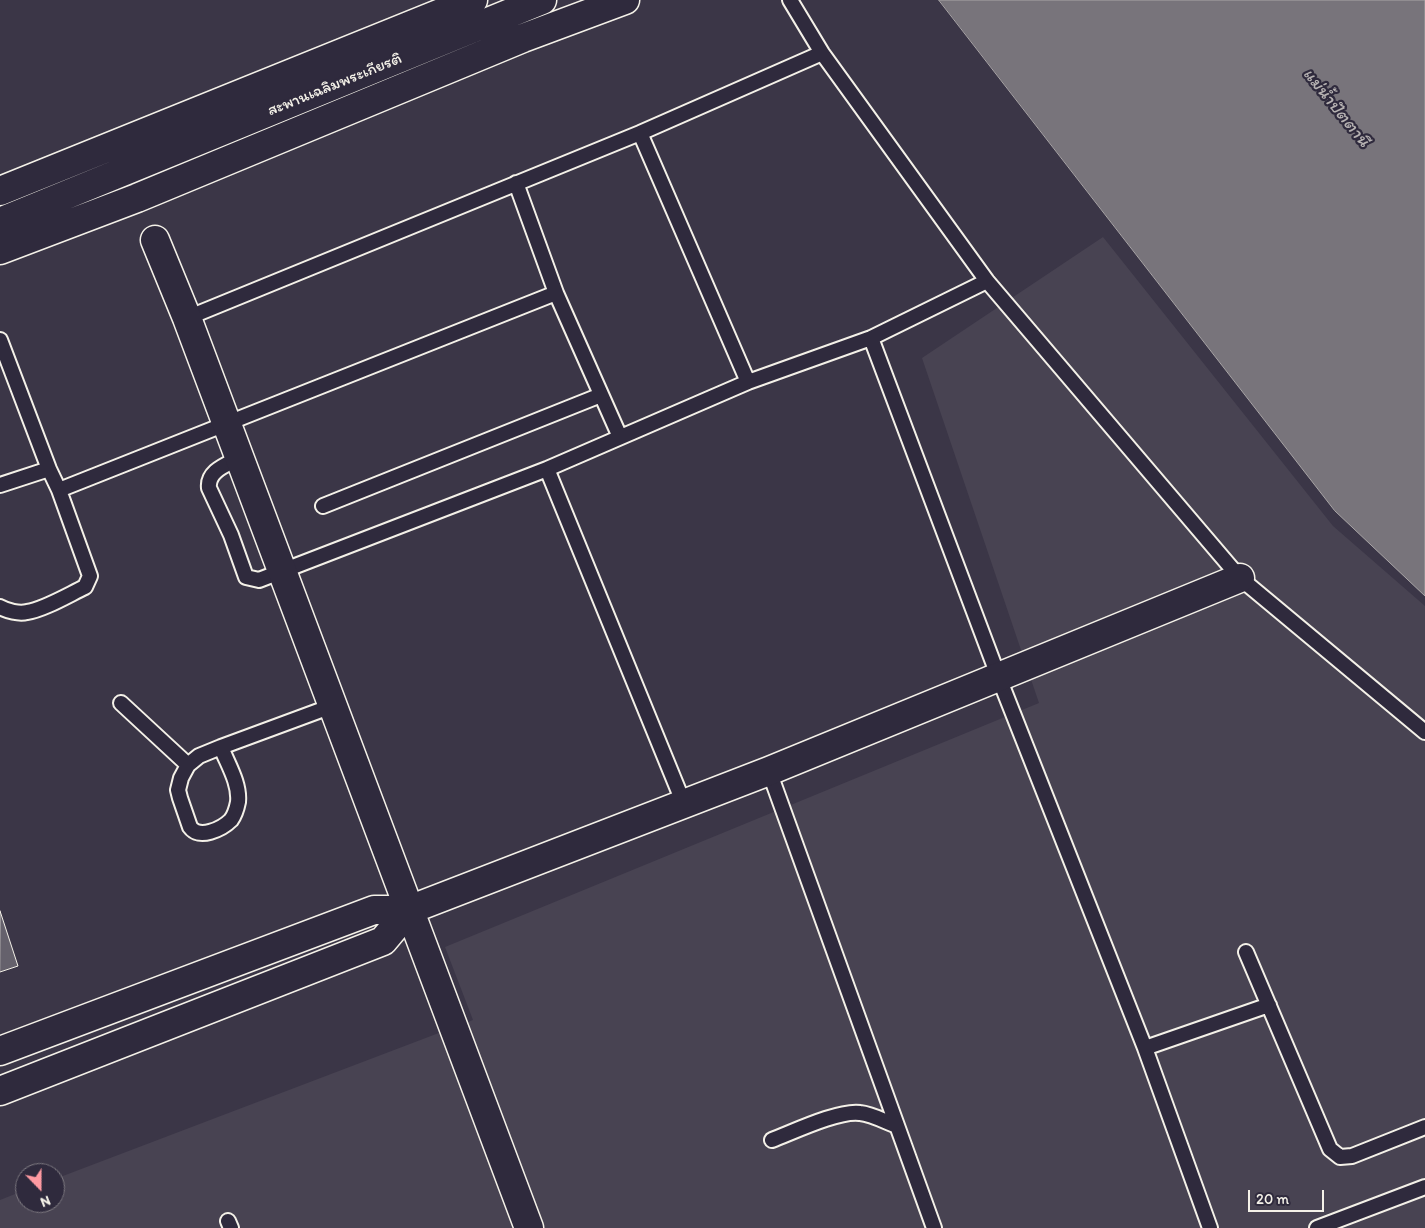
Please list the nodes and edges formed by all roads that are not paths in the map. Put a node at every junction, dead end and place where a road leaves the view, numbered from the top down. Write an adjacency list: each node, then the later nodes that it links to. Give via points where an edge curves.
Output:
1 (473, 0): 8 (street)
2 (542, 0): 9 (street, สะพานเฉลิมพระเกียรติ)
3 (625, 0): 11 (street, via 523,38 138,198)
4 (790, 0): 5 (lane)
5 (822, 53): 6 (lane); 12 (lane)
6 (640, 133): 7 (lane); 18 (lane)
7 (516, 184): 13 (lane); 14 (lane)
8 (0, 191)
9 (0, 222)
10 (155, 240): 14 (street)
11 (0, 250)
12 (987, 281): 15 (lane); 29 (lane)
13 (556, 292): 19 (lane); 20 (lane)
14 (187, 318): 20 (street)
15 (871, 338): 18 (lane); 31 (lane)
16 (0, 340): 17 (lane)
17 (3, 359): 23 (lane)
18 (748, 382): 21 (lane)
19 (601, 395): 21 (lane); 27 (lane)
20 (225, 422): 22 (street); 26 (lane)
21 (620, 437): 24 (lane)
22 (239, 458): 28 (street); 28 (lane, via 214,472 208,482 209,488 246,577 259,580)
23 (49, 469): 25 (lane); 26 (lane)
24 (547, 469): 28 (lane); 38 (lane)
25 (0, 485)
26 (59, 490): 30 (lane, via 90,576 85,587 26,613)
27 (324, 506)
28 (282, 572): 33 (street)
29 (1240, 578): 31 (street); 34 (lane)
30 (0, 607)
31 (999, 678): 37 (street); 42 (lane)
32 (121, 703): 36 (lane)
33 (332, 706): 35 (lane); 39 (street)
34 (1425, 732)
35 (220, 747): 36 (lane); 36 (lane, via 236,785 238,802 232,819 205,833 190,827 178,790)
36 (188, 765)
37 (769, 771): 38 (street); 45 (lane)
38 (684, 804): 39 (street)
39 (409, 910): 43 (street, via 374,910); 44 (street, via 384,941); 49 (street)
40 (1246, 952): 41 (lane)
41 (1269, 1005): 42 (lane); 46 (lane, via 1330,1149 1340,1157 1352,1156)
42 (1145, 1048): 51 (lane)
43 (0, 1051)
44 (0, 1091)
45 (897, 1126): 47 (lane, via 854,1112); 50 (lane)
46 (1425, 1127)
47 (772, 1140)
48 (1425, 1187): 52 (lane)
49 (529, 1228)
50 (934, 1228)
51 (1210, 1228)
52 (1318, 1228)

